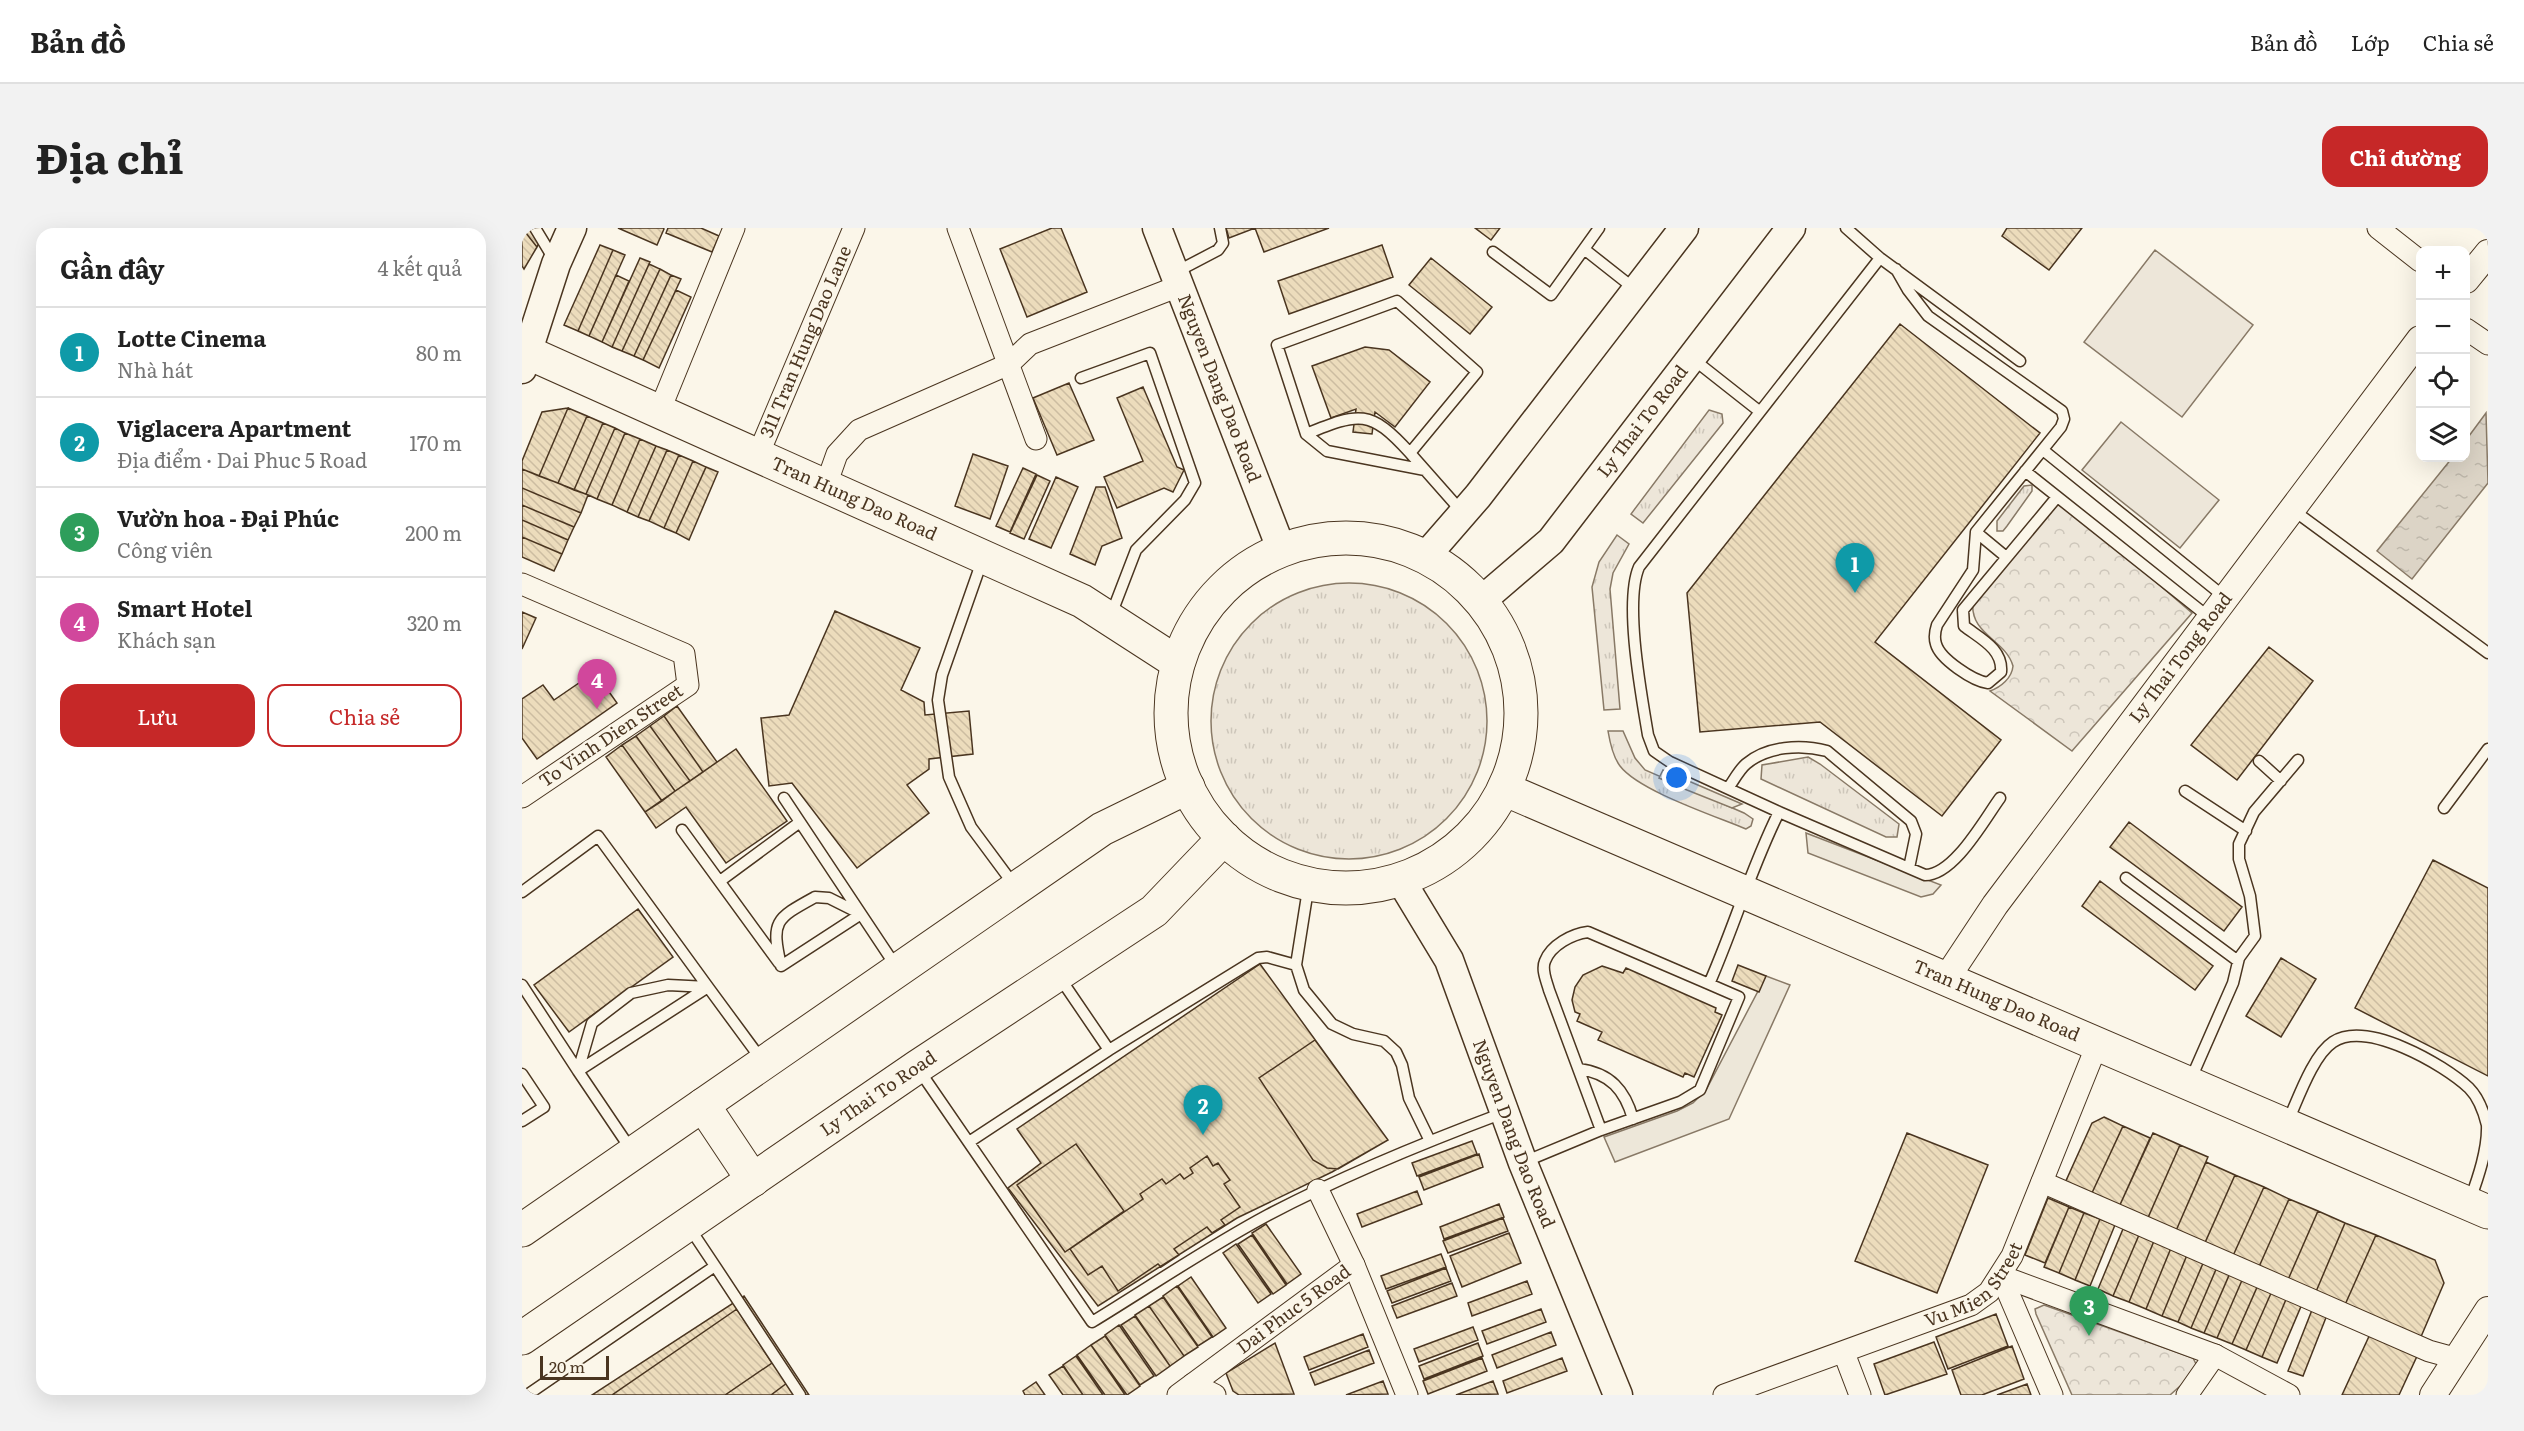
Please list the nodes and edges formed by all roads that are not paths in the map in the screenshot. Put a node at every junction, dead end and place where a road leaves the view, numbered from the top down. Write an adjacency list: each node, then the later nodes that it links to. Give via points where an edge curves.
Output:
1 (535, 228): 18 (lane)
2 (572, 228): 18 (main road)
3 (734, 228): 32 (street)
4 (854, 228): 37 (street, 311 Tran Hung Dao Lane)
5 (958, 228): 29 (street)
6 (1157, 228): 21 (main road, Nguyen Dang Dao Road)
7 (1220, 228): 21 (lane, via 1223,243 1218,250)
8 (1599, 228): 13 (lane)
9 (1684, 228): 22 (main road)
10 (1791, 228): 27 (main road, Ly Thai To Road)
11 (1846, 228): 17 (lane)
12 (2378, 228): 16 (street)
13 (1584, 249): 14 (lane, via 1551,295); 22 (lane)
14 (1493, 252)
15 (2488, 252): 20 (street)
16 (2416, 257)
17 (1880, 258): 19 (lane); 31 (lane)
18 (556, 264): 26 (main road)
19 (1896, 269): 28 (lane); 35 (lane, via 1929,316 2062,411 2064,423)
20 (2470, 275)
21 (1177, 280): 29 (street, via 1030,344); 45 (main road, Nguyen Dang Dao Road)
22 (1636, 290): 43 (main road)
23 (2470, 332): 24 (street)
24 (2488, 344)
25 (2416, 346): 42 (street, Ly Thai Tong Road)
26 (524, 357): 32 (main road, Tran Hung Dao Road)
27 (1690, 357): 31 (lane); 51 (main road, Ly Thai To Road, via 1551,541)
28 (2020, 361)
29 (1009, 363): 34 (street); 40 (street, via 859,430 837,454)
30 (1081, 378): 52 (lane, via 1150,352 1195,483 1185,500 1136,550)
31 (1759, 411): 61 (lane, via 1645,557 1631,592 1648,735 1654,751)
32 (659, 412): 37 (main road, Tran Hung Dao Road)
33 (1306, 434): 36 (lane, via 1348,420 1369,419 1381,423); 36 (lane, via 1277,345 1397,301 1477,372); 38 (lane, via 1327,451)
34 (1036, 439)
35 (2043, 450): 39 (lane); 50 (lane)
36 (1410, 453): 38 (lane)
37 (758, 455): 40 (main road, Tran Hung Dao Road)
38 (1425, 470): 43 (lane)
39 (2025, 471): 41 (lane); 44 (lane)
40 (826, 485): 46 (main road, Tran Hung Dao Road)
41 (2056, 497): 47 (lane); 53 (lane)
42 (2293, 510): 50 (street, Ly Thai Tong Road); 54 (lane)
43 (1463, 513): 48 (main road)
44 (1976, 532): 47 (lane); 47 (lane, via 1973,570 1938,622 1935,635 1937,648 1976,681 1988,683 2001,672 2002,662 1997,652 1964,626 1963,610)
45 (1282, 551): 48 (main road, via 1312,542 1351,538 1389,544); 55 (main road, via 1250,567 1219,593 1194,626)
46 (984, 555): 52 (main road, Tran Hung Dao Road); 78 (lane, via 942,675 938,700 950,777 971,827)
47 (2006, 556)
48 (1425, 557): 51 (main road, via 1455,576)
49 (522, 584): 64 (street, To Vinh Dien Street, via 684,654 688,685)
50 (2227, 599): 53 (street, Ly Thai Tong Road)
51 (1481, 601): 62 (main road, via 1508,645 1521,695 1519,747)
52 (1110, 618): 55 (main road, Tran Hung Dao Road)
53 (2211, 620): 87 (street, Ly Thai Tong Road, via 1995,904)
54 (2488, 653)
55 (1178, 663): 60 (main road, via 1172,691 1172,733)
56 (2488, 749): 67 (lane)
57 (2298, 760): 59 (lane)
58 (2259, 761): 59 (lane)
59 (2281, 780): 71 (lane, via 2254,812)
60 (1188, 787): 72 (main road, via 1203,814); 78 (main road, via 1111,823)
61 (1729, 787): 68 (lane); 73 (lane, via 1744,765 1760,754 1793,747 1827,751 1911,821 1916,834)
62 (1504, 789): 75 (main road, via 1481,825 1456,850 1426,869); 80 (main road, Tran Hung Dao Road)
63 (2184, 791): 71 (lane)
64 (522, 797)
65 (784, 798): 69 (lane)
66 (2000, 798): 73 (lane, via 1943,870 1925,875)
67 (2444, 808)
68 (1779, 812): 73 (lane); 80 (lane)
69 (800, 822): 76 (lane); 81 (lane)
70 (682, 830): 76 (lane)
71 (2246, 831): 82 (lane, via 2239,852 2255,936)
72 (1224, 838): 77 (main road, via 1268,869); 86 (main road, Ly Thai To Road, via 1163,904)
73 (1909, 868)
74 (2126, 878): 82 (lane)
75 (1400, 879): 77 (main road, via 1346,888); 100 (main road, Nguyen Dang Dao Road, via 1449,960)
76 (720, 881): 84 (lane)
77 (1309, 883): 83 (lane)
78 (1018, 889): 85 (main road)
79 (522, 892): 90 (lane, via 598,836)
80 (1744, 894): 87 (main road, Tran Hung Dao Road); 88 (lane)
81 (861, 914): 84 (lane); 84 (lane, via 829,898 815,897 795,908 778,922 775,932); 85 (lane)
82 (2238, 961): 98 (lane, via 2233,983)
83 (1296, 965): 92 (lane, via 1258,958); 105 (lane, via 1304,990 1332,1024 1384,1041 1396,1052 1409,1098)
84 (781, 966)
85 (899, 971): 93 (main road)
86 (1058, 974): 92 (lane); 94 (main road, Ly Thai To Road)
87 (1946, 979): 91 (main road, Tran Hung Dao Road)
88 (1709, 984): 95 (lane, via 1597,934 1568,937 1545,961 1544,971); 101 (lane, via 1740,997 1700,1090)
89 (522, 985): 96 (lane)
90 (708, 987): 93 (lane); 96 (lane); 96 (lane, via 668,985 631,993 592,1023)
91 (2097, 1045): 98 (main road, Tran Hung Dao Road); 110 (street, Vu Mien Street)
92 (1109, 1050): 106 (lane)
93 (763, 1062): 99 (main road)
94 (917, 1067): 106 (lane); 109 (main road, Ly Thai To Road)
95 (1578, 1069): 101 (lane, via 1610,1079 1627,1098); 104 (lane)
96 (578, 1071): 107 (lane)
97 (522, 1074): 102 (lane, via 544,1107)
98 (2189, 1084): 103 (main road, Tran Hung Dao Road)
99 (703, 1105): 107 (main road); 109 (main road)
100 (1504, 1112): 105 (lane); 108 (main road, Nguyen Dang Dao Road)
101 (1634, 1119): 104 (lane)
102 (522, 1121)
103 (2286, 1125): 112 (main road, Tran Hung Dao Road); 112 (lane, via 2318,1058 2331,1043 2346,1036 2375,1038 2405,1049 2440,1066 2471,1090 2482,1110 2488,1128)
104 (1601, 1130): 108 (lane)
105 (1430, 1141): 111 (lane)
106 (969, 1142): 111 (lane, via 1092,1322 1266,1216)
107 (632, 1151): 114 (main road)
108 (1523, 1163): 129 (main road, Nguyen Dang Dao Road)
109 (753, 1180): 113 (main road, Ly Thai To Road)
110 (2042, 1182): 117 (street, Vu Mien Street); 122 (street, via 2429,1351)
111 (1318, 1190): 115 (street)
112 (2479, 1208)
113 (687, 1224): 116 (lane); 119 (main road, Ly Thai To Road)
114 (522, 1230)
115 (1354, 1265): 124 (street, Dai Phuc 5 Road); 128 (street, Dai Phuc 5 Road)
116 (716, 1266): 125 (lane); 126 (lane)
117 (2001, 1276): 120 (street, Vu Mien Street, via 1989,1292 1971,1305); 121 (street); 132 (street)
118 (2488, 1310): 122 (street)
119 (522, 1338)
120 (1844, 1353): 130 (street, Vu Mien Street); 131 (street)
121 (2215, 1355): 133 (street); 134 (street)
122 (2458, 1359): 135 (street)
123 (522, 1390): 125 (lane)
124 (1186, 1390): 127 (street)
125 (526, 1395)
126 (800, 1395)
127 (1215, 1395)
128 (1407, 1395)
129 (1618, 1395)
130 (1724, 1395)
131 (1860, 1395)
132 (2052, 1395)
133 (2187, 1395)
134 (2289, 1395)
135 (2433, 1395)

